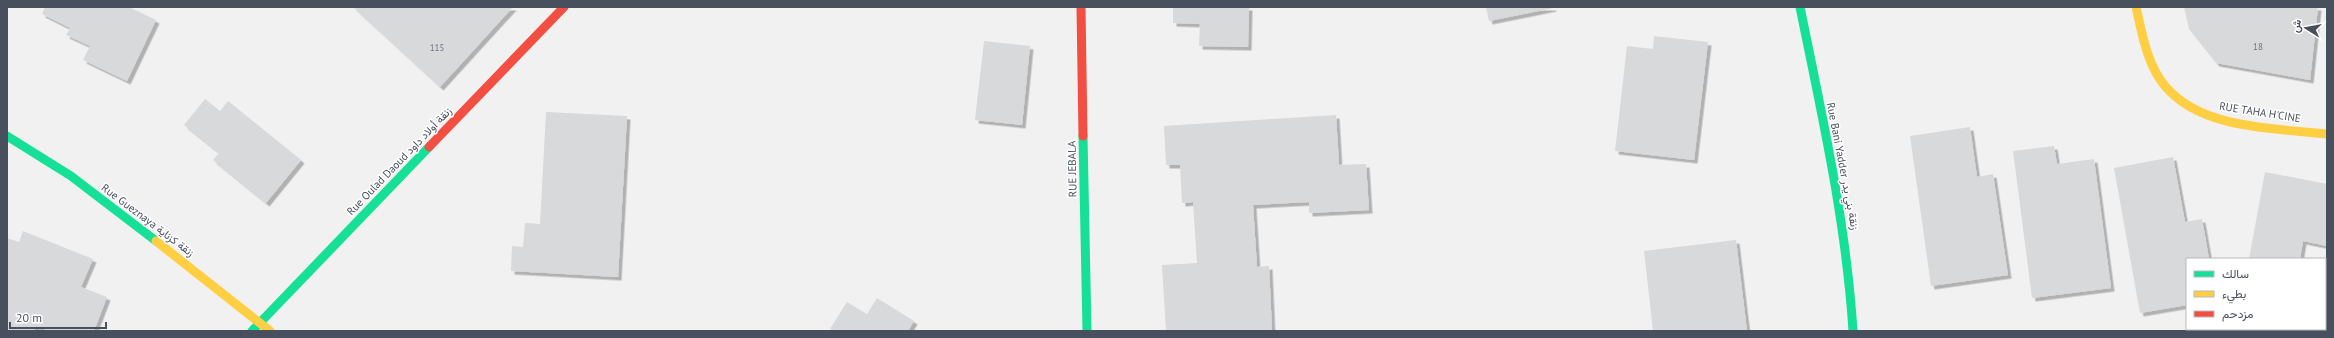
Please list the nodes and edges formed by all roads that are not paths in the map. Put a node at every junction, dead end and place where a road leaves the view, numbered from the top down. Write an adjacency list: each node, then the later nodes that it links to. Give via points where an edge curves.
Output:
1 (564, 7): 7 (street, Rue Oulad Daoud زنقة أولاد داود)
2 (1081, 7): 10 (street, RUE JEBALA)
3 (1800, 7): 11 (street, Rue Bani Yadder زنقة بني يدر, via 1840,207 1848,263)
4 (2136, 7): 5 (street, RUE TAHA H'CINE, via 2150,60 2165,86 2182,103 2222,119)
5 (2327, 134)
6 (7, 136): 7 (street, Rue Gueznaya زنقة كزناية, via 71,176)
7 (261, 322): 8 (street, Rue Oulad Daoud زنقة أولاد داود); 9 (street, Rue Gueznaya زنقة كزناية)
8 (252, 331)
9 (270, 331)
10 (1087, 331)
11 (1853, 331)

